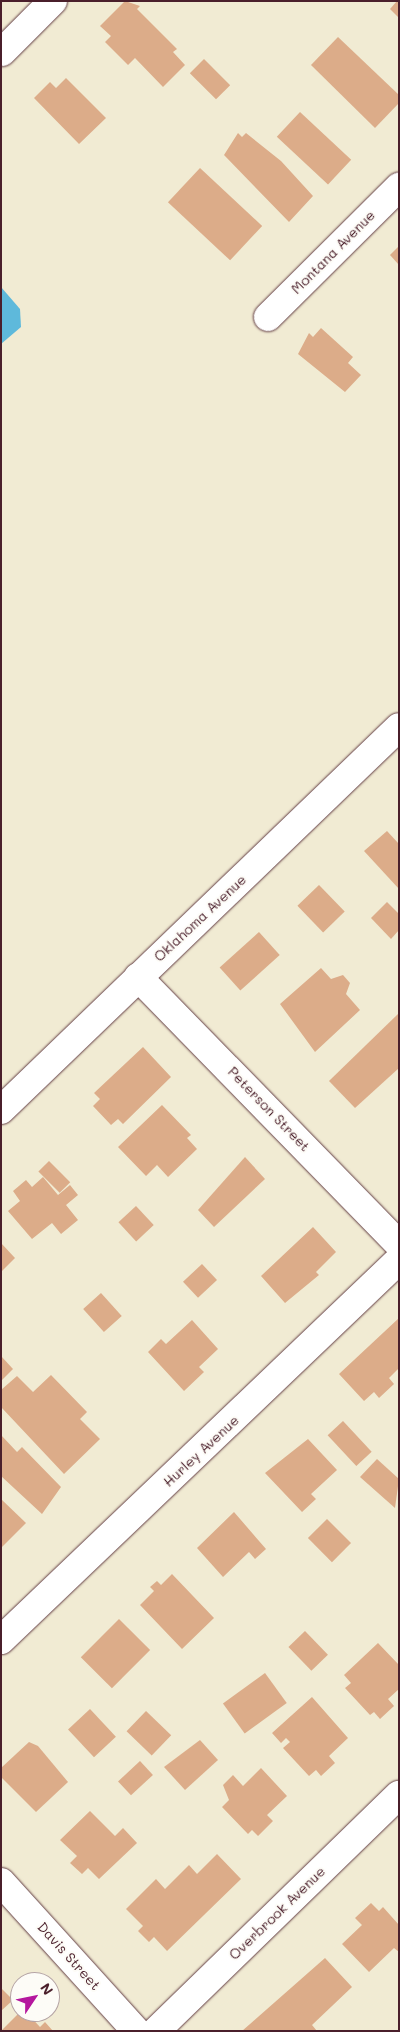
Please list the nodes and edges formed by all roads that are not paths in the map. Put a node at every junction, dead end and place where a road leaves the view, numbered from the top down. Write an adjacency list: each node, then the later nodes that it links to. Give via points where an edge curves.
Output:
1 (53, 1): 2 (street)
2 (2, 52)
3 (399, 187): 4 (street, Montana Avenue)
4 (268, 317)
5 (399, 727): 6 (street, Oklahoma Avenue)
6 (138, 977): 7 (street, Oklahoma Avenue); 8 (street, Peterson Street)
7 (1, 1110)
8 (399, 1244)
9 (399, 1260): 10 (street, Hurley Avenue)
10 (1, 1640)
11 (399, 1795): 14 (street, Overbrook Avenue)
12 (1, 1882): 13 (street, Davis Street)
13 (136, 2031)
14 (156, 2031)

